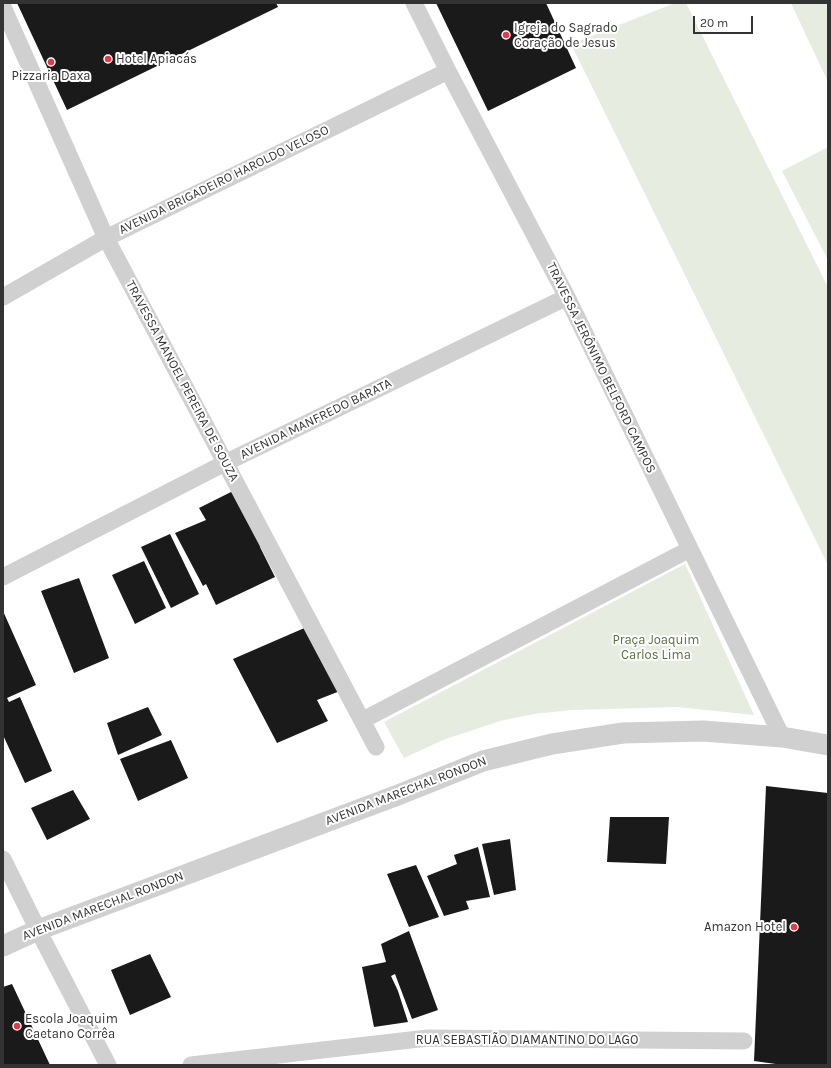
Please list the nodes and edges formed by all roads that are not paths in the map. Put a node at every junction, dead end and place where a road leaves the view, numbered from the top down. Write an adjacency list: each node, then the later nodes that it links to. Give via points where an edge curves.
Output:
1 (414, 3): 3 (street, TRAVESSA JERÔNIMO BELFORD CAMPOS)
2 (3, 7): 4 (street, TRAVESSA MANOEL PEREIRA DE SOUZA)
3 (448, 71): 4 (street, AVENIDA BRIGADEIRO HAROLDO VELOSO); 5 (street, TRAVESSA JERÔNIMO BELFORD CAMPOS)
4 (106, 238): 6 (street, AVENIDA BRIGADEIRO HAROLDO VELOSO); 7 (street, TRAVESSA MANOEL PEREIRA DE SOUZA)
5 (567, 296): 7 (street, AVENIDA MANFREDO BARATA); 8 (street, TRAVESSA JERÔNIMO BELFORD CAMPOS)
6 (3, 297)
7 (225, 463): 9 (street, AVENIDA MANFREDO BARATA); 10 (street, TRAVESSA MANOEL PEREIRA DE SOUZA)
8 (690, 549): 10 (street); 11 (street, TRAVESSA JERÔNIMO BELFORD CAMPOS)
9 (3, 577)
10 (363, 720): 13 (street, TRAVESSA MANOEL PEREIRA DE SOUZA)
11 (782, 737): 12 (street, AVENIDA MARECHAL RONDON); 15 (street, AVENIDA MARECHAL RONDON, via 703,731 623,733 552,744 483,761)
12 (828, 745)
13 (376, 747)
14 (3, 859): 15 (street)
15 (38, 930): 16 (street, AVENIDA MARECHAL RONDON); 18 (street)
16 (3, 946)
17 (744, 1041): 19 (street, RUA SEBASTIÃO DIAMANTINO DO LAGO, via 428,1038)
18 (108, 1065)
19 (191, 1065)

